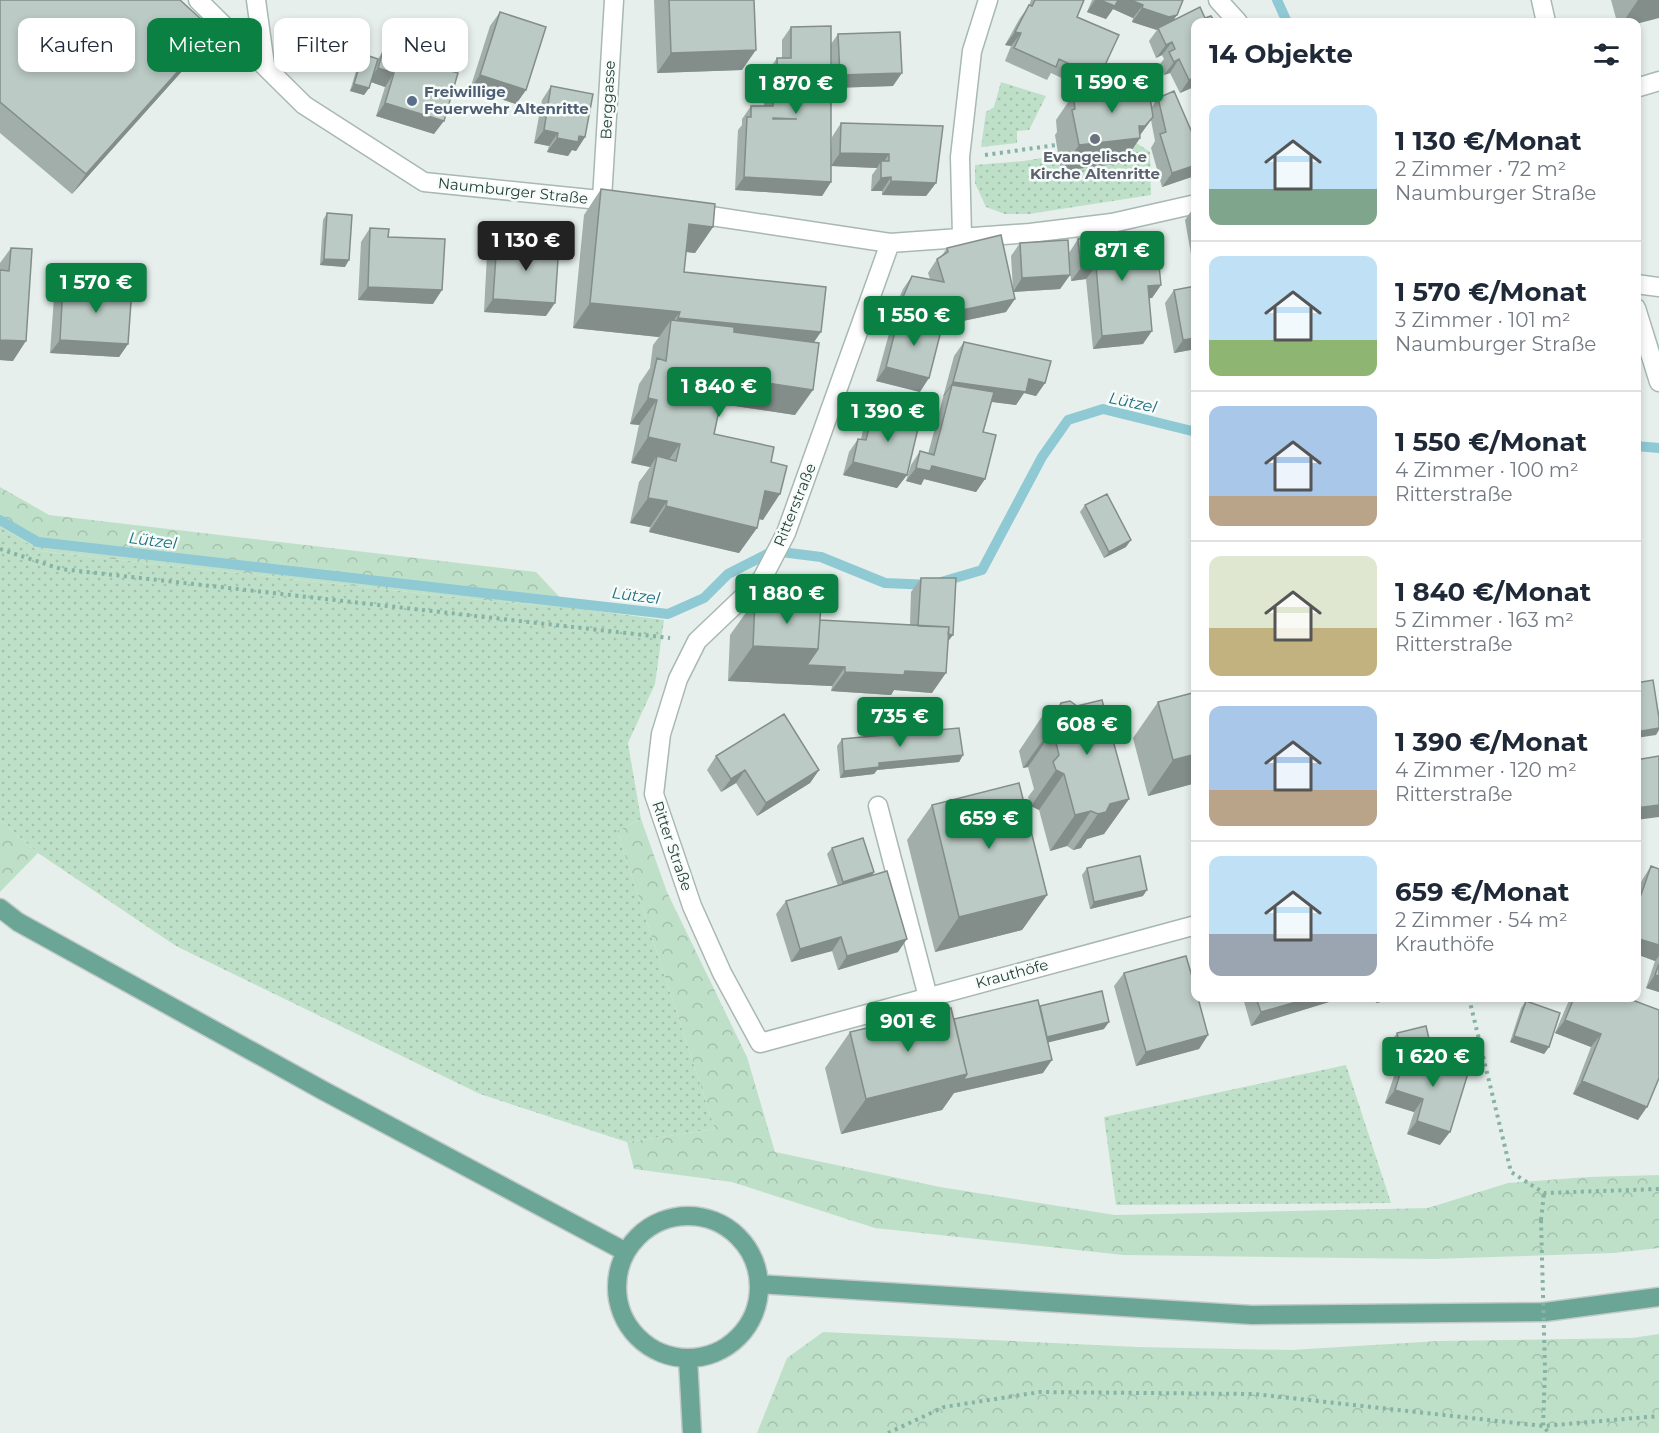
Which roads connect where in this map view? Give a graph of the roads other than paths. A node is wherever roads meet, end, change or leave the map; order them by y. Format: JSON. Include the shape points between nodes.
{"nodes":[{"id":1,"x":198,"y":0,"type":"edge"},
{"id":2,"x":256,"y":0,"type":"edge"},
{"id":3,"x":614,"y":0,"type":"edge"},
{"id":4,"x":988,"y":0,"type":"edge"},
{"id":5,"x":1218,"y":0,"type":"edge"},
{"id":6,"x":1541,"y":0,"type":"edge"},
{"id":7,"x":1234,"y":18,"type":"edge"},
{"id":8,"x":1545,"y":18,"type":"edge"},
{"id":9,"x":265,"y":65,"type":"junction"},
{"id":10,"x":1659,"y":81,"type":"edge"},
{"id":11,"x":1641,"y":86,"type":"edge"},
{"id":12,"x":602,"y":200,"type":"junction"},
{"id":13,"x":636,"y":205,"type":"edge"},
{"id":14,"x":1191,"y":205,"type":"edge"},
{"id":15,"x":671,"y":210,"type":"edge"},
{"id":16,"x":962,"y":236,"type":"junction"},
{"id":17,"x":890,"y":243,"type":"junction"},
{"id":18,"x":1641,"y":285,"type":"edge"},
{"id":19,"x":1659,"y":287,"type":"edge"},
{"id":20,"x":1641,"y":323,"type":"edge"},
{"id":21,"x":1657,"y":372,"type":"edge"},
{"id":22,"x":697,"y":641,"type":"joint"},
{"id":23,"x":878,"y":806,"type":"dead end"},
{"id":24,"x":0,"y":908,"type":"edge"},
{"id":25,"x":1191,"y":926,"type":"edge"},
{"id":26,"x":928,"y":997,"type":"junction"},
{"id":27,"x":760,"y":1043,"type":"joint"},
{"id":28,"x":626,"y":1252,"type":"junction"},
{"id":29,"x":759,"y":1284,"type":"junction"},
{"id":30,"x":1659,"y":1297,"type":"edge"},
{"id":31,"x":688,"y":1359,"type":"junction"},
{"id":32,"x":692,"y":1433,"type":"edge"}],
"edges":[{"from":1,"to":9,"type":"street","name":"Naumburger Straße"},
{"from":2,"to":9,"type":"street"},
{"from":3,"to":12,"type":"street","name":"Berggasse"},
{"from":4,"to":16,"type":"street","via":[[972,51],[960,157]]},
{"from":5,"to":7,"type":"street"},
{"from":6,"to":8,"type":"street"},
{"from":9,"to":12,"type":"street","name":"Naumburger Straße","via":[[304,105],[424,182]]},
{"from":10,"to":11,"type":"street"},
{"from":12,"to":13,"type":"street","name":"Naumburger Straße"},
{"from":14,"to":16,"type":"street","via":[[1112,224]]},
{"from":15,"to":17,"type":"street"},
{"from":16,"to":17,"type":"street"},
{"from":17,"to":22,"type":"street","name":"Ritterstraße","via":[[786,533],[762,579]]},
{"from":18,"to":19,"type":"street"},
{"from":20,"to":21,"type":"street"},
{"from":22,"to":27,"type":"street","name":"Ritter Straße","via":[[678,679],[661,735],[654,794],[692,906],[722,974]]},
{"from":23,"to":26,"type":"street"},
{"from":24,"to":28,"type":"main road","via":[[18,922],[324,1091]]},
{"from":25,"to":26,"type":"street","name":"Krauthöfe"},
{"from":26,"to":27,"type":"street","name":"Krauthöfe"},
{"from":28,"to":29,"type":"main road","via":[[640,1234],[660,1222],[682,1216],[705,1218],[726,1227],[743,1242],[755,1262]]},
{"from":28,"to":31,"type":"main road","via":[[618,1283],[618,1300],[626,1323],[642,1342],[663,1354]]},
{"from":29,"to":30,"type":"main road","via":[[1252,1315],[1545,1312]]},
{"from":29,"to":31,"type":"main road","via":[[757,1307],[747,1328],[731,1344],[710,1355]]},
{"from":31,"to":32,"type":"main road"}]}
